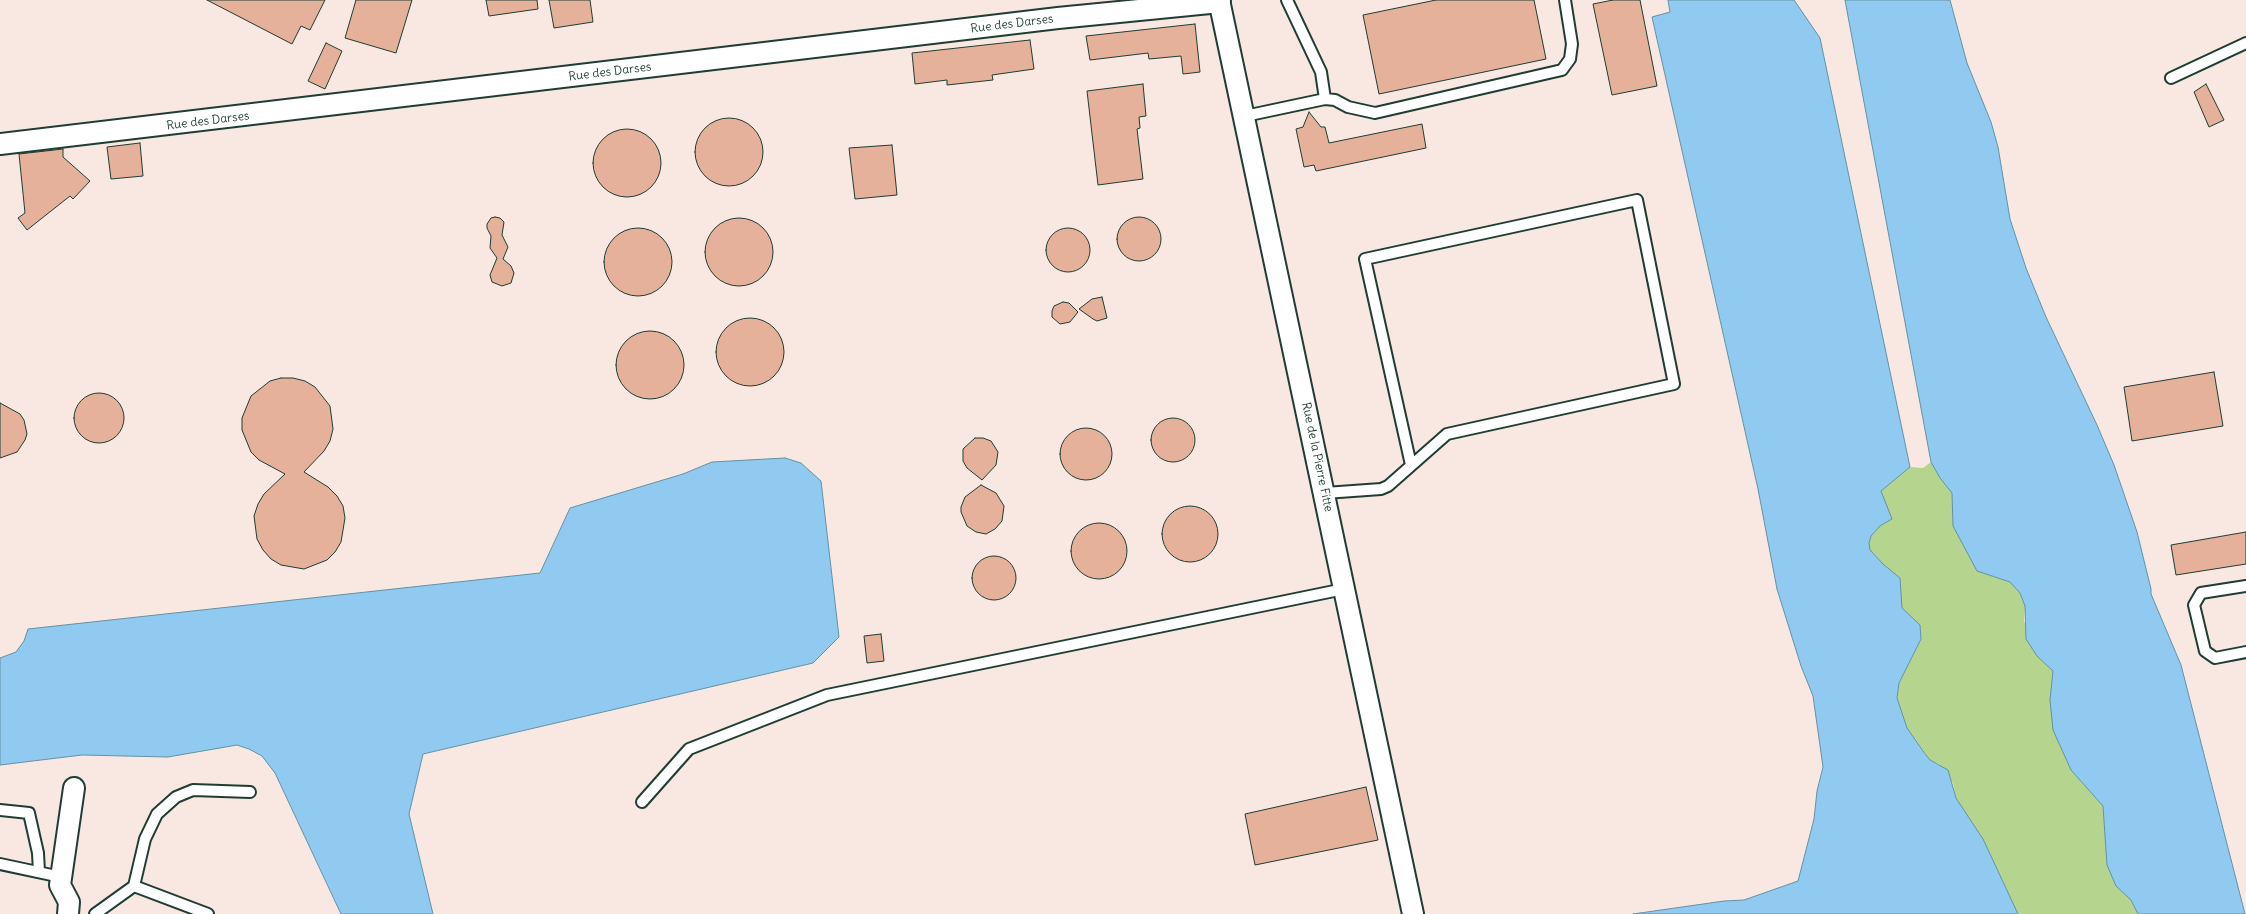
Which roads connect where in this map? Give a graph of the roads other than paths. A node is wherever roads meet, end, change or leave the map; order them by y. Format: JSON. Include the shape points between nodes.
{"nodes":[{"id":1,"x":1287,"y":0,"type":"edge"},
{"id":2,"x":1565,"y":0,"type":"edge"},
{"id":3,"x":1220,"y":1,"type":"edge"},
{"id":4,"x":2246,"y":43,"type":"edge"},
{"id":5,"x":2171,"y":78,"type":"dead end"},
{"id":6,"x":1324,"y":99,"type":"junction"},
{"id":7,"x":1245,"y":116,"type":"junction"},
{"id":8,"x":0,"y":144,"type":"edge"},
{"id":9,"x":1410,"y":465,"type":"junction"},
{"id":10,"x":1325,"y":493,"type":"junction"},
{"id":11,"x":2246,"y":586,"type":"edge"},
{"id":12,"x":1344,"y":589,"type":"junction"},
{"id":13,"x":2246,"y":652,"type":"edge"},
{"id":14,"x":74,"y":788,"type":"dead end"},
{"id":15,"x":250,"y":792,"type":"dead end"},
{"id":16,"x":642,"y":802,"type":"dead end"},
{"id":17,"x":0,"y":810,"type":"edge"},
{"id":18,"x":0,"y":864,"type":"edge"},
{"id":19,"x":39,"y":872,"type":"junction"},
{"id":20,"x":61,"y":877,"type":"junction"},
{"id":21,"x":134,"y":886,"type":"junction"},
{"id":22,"x":68,"y":914,"type":"edge"},
{"id":23,"x":95,"y":914,"type":"edge"},
{"id":24,"x":208,"y":914,"type":"edge"},
{"id":25,"x":1413,"y":914,"type":"edge"}],
"edges":[{"from":1,"to":6,"type":"lane","via":[[1321,72]]},
{"from":2,"to":6,"type":"lane","via":[[1572,44],[1570,59],[1562,70],[1374,114]]},
{"from":3,"to":7,"type":"street","name":"Rue de la Pierre Fitte"},
{"from":3,"to":8,"type":"street","name":"Rue des Darses"},
{"from":4,"to":5,"type":"lane"},
{"from":6,"to":7,"type":"lane"},
{"from":7,"to":10,"type":"street","name":"Rue de la Pierre Fitte"},
{"from":9,"to":9,"type":"lane","via":[[1447,434],[1674,384],[1637,200],[1365,259]]},
{"from":9,"to":10,"type":"lane","via":[[1396,481],[1381,489]]},
{"from":10,"to":12,"type":"street","name":"Rue de la Pierre Fitte"},
{"from":11,"to":13,"type":"lane","via":[[2201,594],[2194,605],[2205,651],[2215,658]]},
{"from":12,"to":16,"type":"lane","via":[[827,695],[689,749]]},
{"from":12,"to":25,"type":"street","name":"Rue de la Pierre Fitte"},
{"from":14,"to":20,"type":"street"},
{"from":15,"to":21,"type":"lane","via":[[193,790],[176,797],[157,814],[145,839]]},
{"from":17,"to":19,"type":"lane","via":[[29,813]]},
{"from":18,"to":19,"type":"lane"},
{"from":19,"to":20,"type":"lane"},
{"from":20,"to":22,"type":"street","via":[[60,885],[69,902]]},
{"from":21,"to":23,"type":"lane"},
{"from":21,"to":24,"type":"lane"}]}
